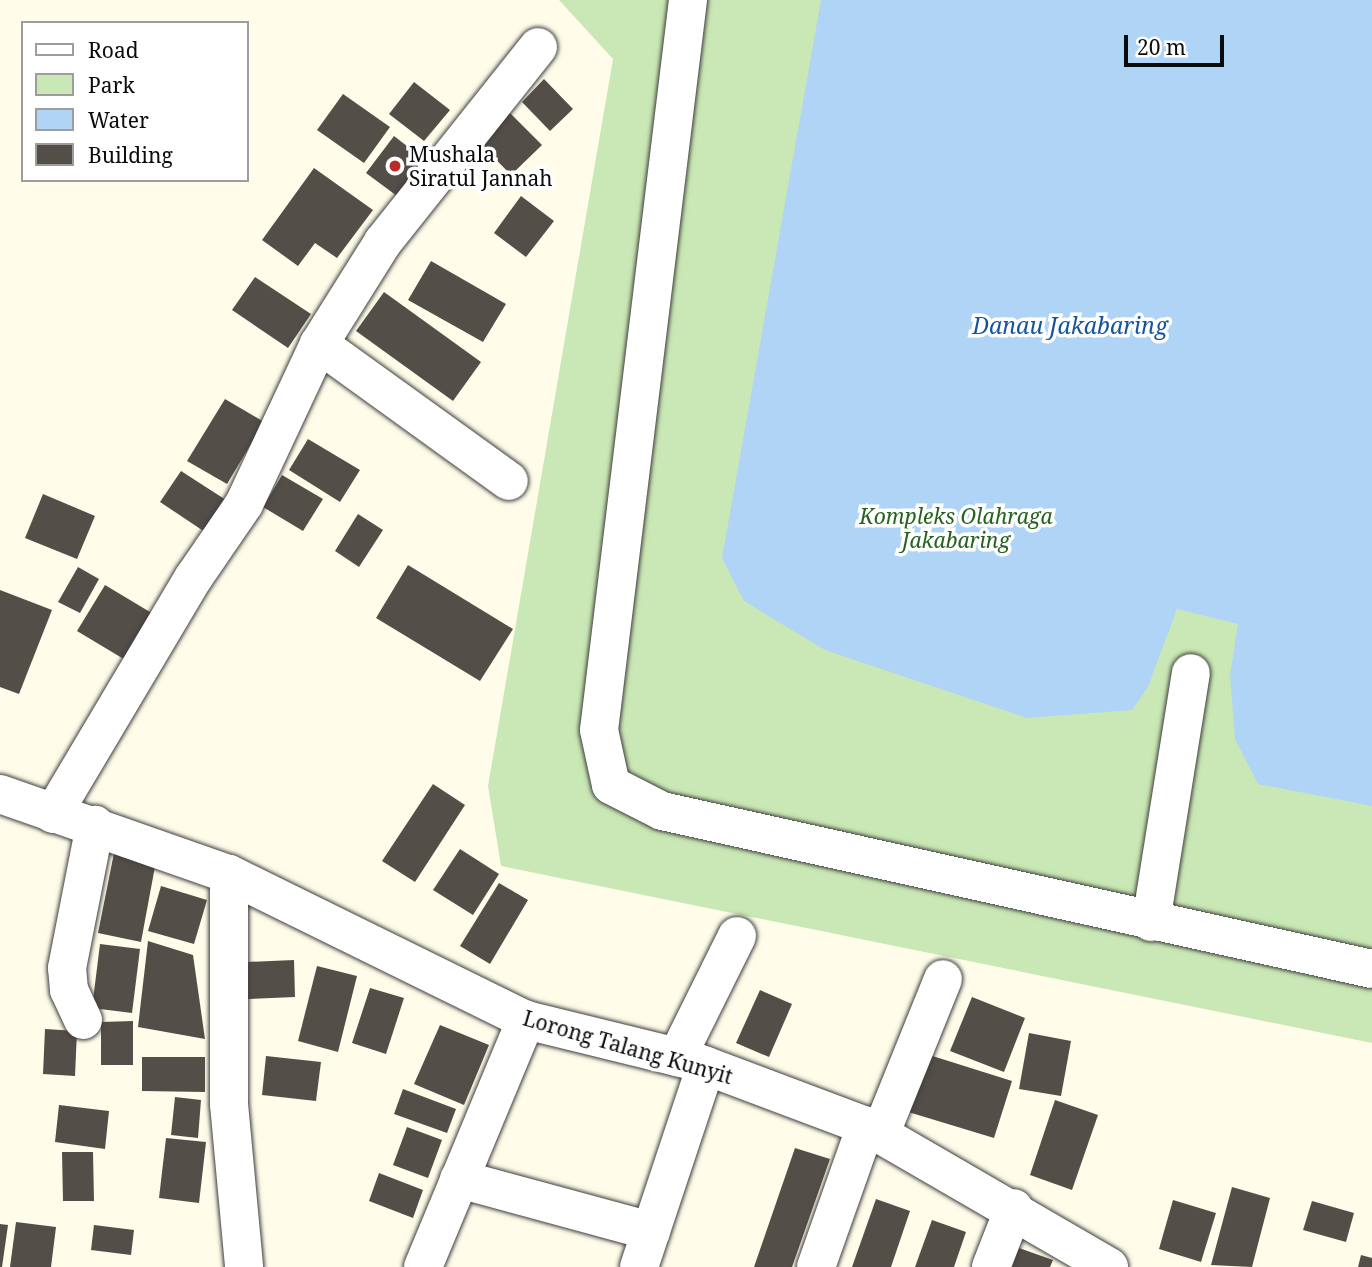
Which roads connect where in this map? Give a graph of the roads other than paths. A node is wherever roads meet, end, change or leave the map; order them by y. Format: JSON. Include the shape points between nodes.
{"nodes":[{"id":1,"x":688,"y":0,"type":"edge"},
{"id":2,"x":538,"y":47,"type":"dead end"},
{"id":3,"x":319,"y":344,"type":"junction"},
{"id":4,"x":509,"y":481,"type":"dead end"},
{"id":5,"x":1191,"y":673,"type":"dead end"},
{"id":6,"x":0,"y":794,"type":"edge"},
{"id":7,"x":53,"y":814,"type":"junction"},
{"id":8,"x":95,"y":825,"type":"junction"},
{"id":9,"x":229,"y":874,"type":"junction"},
{"id":10,"x":1151,"y":922,"type":"junction"},
{"id":11,"x":737,"y":936,"type":"dead end"},
{"id":12,"x":1372,"y":968,"type":"edge"},
{"id":13,"x":943,"y":979,"type":"dead end"},
{"id":14,"x":83,"y":1020,"type":"dead end"},
{"id":15,"x":526,"y":1020,"type":"junction"},
{"id":16,"x":692,"y":1061,"type":"junction"},
{"id":17,"x":873,"y":1130,"type":"junction"},
{"id":18,"x":460,"y":1179,"type":"junction"},
{"id":19,"x":1014,"y":1208,"type":"junction"},
{"id":20,"x":652,"y":1231,"type":"junction"},
{"id":21,"x":1100,"y":1262,"type":"edge"},
{"id":22,"x":244,"y":1267,"type":"edge"},
{"id":23,"x":423,"y":1267,"type":"edge"},
{"id":24,"x":639,"y":1267,"type":"edge"},
{"id":25,"x":816,"y":1267,"type":"edge"},
{"id":26,"x":991,"y":1267,"type":"edge"}],
"edges":[{"from":1,"to":10,"type":"street","via":[[599,730],[611,785],[662,811]]},
{"from":2,"to":3,"type":"street","via":[[383,242]]},
{"from":3,"to":4,"type":"street"},
{"from":3,"to":7,"type":"street","via":[[244,504],[194,577]]},
{"from":5,"to":10,"type":"street"},
{"from":6,"to":7,"type":"street","name":"Lorong Talang Kunyit"},
{"from":7,"to":8,"type":"street","name":"Lorong Talang Kunyit"},
{"from":8,"to":9,"type":"street","name":"Lorong Talang Kunyit"},
{"from":8,"to":14,"type":"street","via":[[67,968],[69,990]]},
{"from":9,"to":15,"type":"street","name":"Lorong Talang Kunyit"},
{"from":9,"to":22,"type":"street","via":[[229,1104]]},
{"from":10,"to":12,"type":"street"},
{"from":11,"to":16,"type":"street"},
{"from":13,"to":17,"type":"street"},
{"from":15,"to":16,"type":"street","name":"Lorong Talang Kunyit"},
{"from":15,"to":18,"type":"street"},
{"from":16,"to":17,"type":"street","name":"Lorong Talang Kunyit"},
{"from":16,"to":20,"type":"street"},
{"from":17,"to":19,"type":"street","name":"Lorong Talang Kunyit"},
{"from":17,"to":25,"type":"street"},
{"from":18,"to":20,"type":"street"},
{"from":18,"to":23,"type":"street"},
{"from":19,"to":21,"type":"street","name":"Lorong Talang Kunyit"},
{"from":19,"to":26,"type":"street"},
{"from":20,"to":24,"type":"street"}]}
